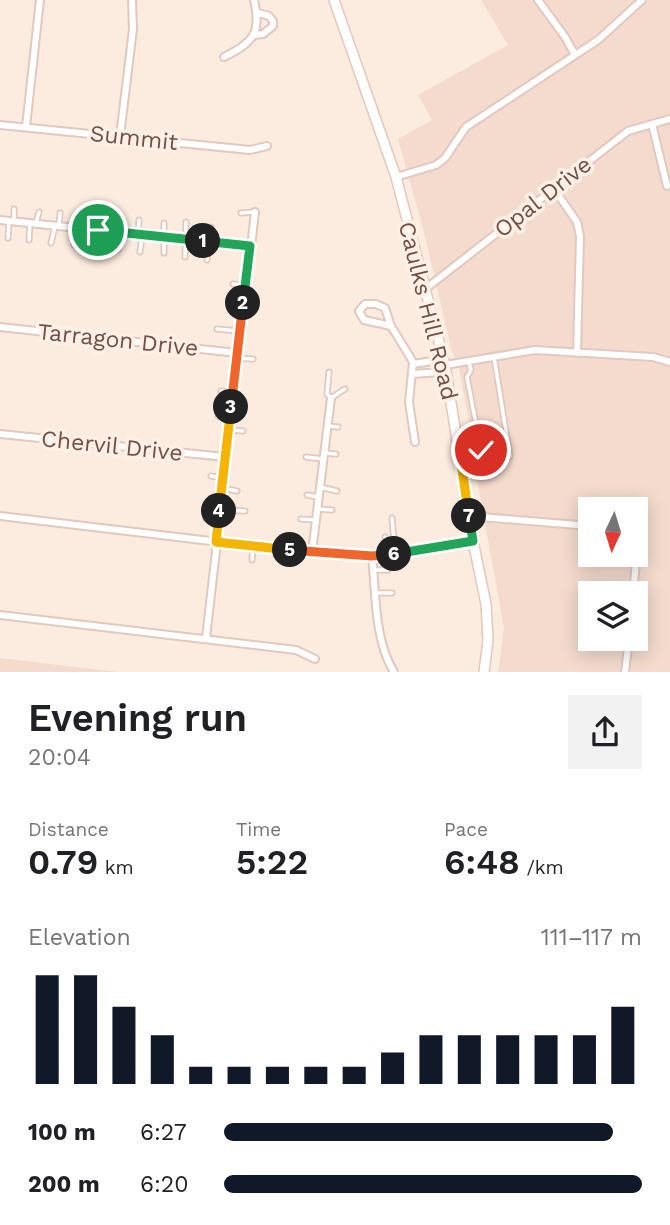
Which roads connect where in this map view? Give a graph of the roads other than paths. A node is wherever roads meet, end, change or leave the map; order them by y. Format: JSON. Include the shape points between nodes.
{"nodes":[{"id":1,"x":40,"y":0,"type":"edge"},
{"id":2,"x":132,"y":0,"type":"edge"},
{"id":3,"x":254,"y":0,"type":"edge"},
{"id":4,"x":334,"y":0,"type":"edge"},
{"id":5,"x":538,"y":0,"type":"edge"},
{"id":6,"x":642,"y":0,"type":"edge"},
{"id":7,"x":634,"y":4,"type":"edge"},
{"id":8,"x":258,"y":13,"type":"junction"},
{"id":9,"x":254,"y":35,"type":"junction"},
{"id":10,"x":575,"y":55,"type":"junction"},
{"id":11,"x":224,"y":57,"type":"dead end"},
{"id":12,"x":670,"y":119,"type":"edge"},
{"id":13,"x":652,"y":124,"type":"junction"},
{"id":14,"x":0,"y":125,"type":"edge"},
{"id":15,"x":26,"y":127,"type":"junction"},
{"id":16,"x":120,"y":136,"type":"junction"},
{"id":17,"x":267,"y":146,"type":"dead end"},
{"id":18,"x":396,"y":177,"type":"junction"},
{"id":19,"x":667,"y":186,"type":"dead end"},
{"id":20,"x":554,"y":189,"type":"junction"},
{"id":21,"x":14,"y":209,"type":"dead end"},
{"id":22,"x":39,"y":212,"type":"dead end"},
{"id":23,"x":241,"y":212,"type":"dead end"},
{"id":24,"x":255,"y":212,"type":"joint"},
{"id":25,"x":60,"y":213,"type":"dead end"},
{"id":26,"x":83,"y":215,"type":"dead end"},
{"id":27,"x":0,"y":220,"type":"edge"},
{"id":28,"x":139,"y":220,"type":"dead end"},
{"id":29,"x":12,"y":221,"type":"junction"},
{"id":30,"x":186,"y":222,"type":"dead end"},
{"id":31,"x":33,"y":223,"type":"junction"},
{"id":32,"x":164,"y":223,"type":"dead end"},
{"id":33,"x":57,"y":226,"type":"junction"},
{"id":34,"x":211,"y":227,"type":"dead end"},
{"id":35,"x":79,"y":228,"type":"junction"},
{"id":36,"x":98,"y":230,"type":"junction"},
{"id":37,"x":120,"y":232,"type":"junction"},
{"id":38,"x":140,"y":235,"type":"junction"},
{"id":39,"x":8,"y":237,"type":"dead end"},
{"id":40,"x":163,"y":237,"type":"junction"},
{"id":41,"x":185,"y":239,"type":"junction"},
{"id":42,"x":29,"y":240,"type":"dead end"},
{"id":43,"x":208,"y":242,"type":"junction"},
{"id":44,"x":51,"y":243,"type":"dead end"},
{"id":45,"x":74,"y":246,"type":"dead end"},
{"id":46,"x":250,"y":246,"type":"junction"},
{"id":47,"x":95,"y":248,"type":"dead end"},
{"id":48,"x":118,"y":250,"type":"dead end"},
{"id":49,"x":140,"y":252,"type":"dead end"},
{"id":50,"x":164,"y":253,"type":"dead end"},
{"id":51,"x":185,"y":257,"type":"dead end"},
{"id":52,"x":207,"y":260,"type":"dead end"},
{"id":53,"x":233,"y":284,"type":"dead end"},
{"id":54,"x":245,"y":285,"type":"junction"},
{"id":55,"x":424,"y":290,"type":"junction"},
{"id":56,"x":391,"y":326,"type":"junction"},
{"id":57,"x":0,"y":327,"type":"edge"},
{"id":58,"x":217,"y":329,"type":"dead end"},
{"id":59,"x":239,"y":331,"type":"junction"},
{"id":60,"x":577,"y":353,"type":"junction"},
{"id":61,"x":237,"y":355,"type":"junction"},
{"id":62,"x":494,"y":356,"type":"junction"},
{"id":63,"x":253,"y":359,"type":"dead end"},
{"id":64,"x":468,"y":360,"type":"junction"},
{"id":65,"x":670,"y":362,"type":"edge"},
{"id":66,"x":413,"y":364,"type":"junction"},
{"id":67,"x":445,"y":365,"type":"junction"},
{"id":68,"x":329,"y":372,"type":"dead end"},
{"id":69,"x":412,"y":374,"type":"junction"},
{"id":70,"x":345,"y":389,"type":"dead end"},
{"id":71,"x":221,"y":391,"type":"dead end"},
{"id":72,"x":232,"y":393,"type":"junction"},
{"id":73,"x":331,"y":398,"type":"junction"},
{"id":74,"x":218,"y":416,"type":"dead end"},
{"id":75,"x":229,"y":418,"type":"junction"},
{"id":76,"x":327,"y":426,"type":"junction"},
{"id":77,"x":338,"y":427,"type":"dead end"},
{"id":78,"x":228,"y":429,"type":"junction"},
{"id":79,"x":243,"y":431,"type":"dead end"},
{"id":80,"x":0,"y":433,"type":"edge"},
{"id":81,"x":415,"y":442,"type":"dead end"},
{"id":82,"x":480,"y":447,"type":"junction"},
{"id":83,"x":459,"y":450,"type":"junction"},
{"id":84,"x":336,"y":454,"type":"dead end"},
{"id":85,"x":324,"y":456,"type":"junction"},
{"id":86,"x":225,"y":457,"type":"junction"},
{"id":87,"x":306,"y":457,"type":"dead end"},
{"id":88,"x":211,"y":477,"type":"dead end"},
{"id":89,"x":222,"y":478,"type":"junction"},
{"id":90,"x":320,"y":486,"type":"junction"},
{"id":91,"x":221,"y":488,"type":"junction"},
{"id":92,"x":237,"y":491,"type":"dead end"},
{"id":93,"x":337,"y":491,"type":"dead end"},
{"id":94,"x":307,"y":495,"type":"dead end"},
{"id":95,"x":318,"y":497,"type":"junction"},
{"id":96,"x":317,"y":509,"type":"junction"},
{"id":97,"x":219,"y":510,"type":"junction"},
{"id":98,"x":332,"y":510,"type":"dead end"},
{"id":99,"x":245,"y":511,"type":"dead end"},
{"id":100,"x":0,"y":516,"type":"edge"},
{"id":101,"x":469,"y":516,"type":"junction"},
{"id":102,"x":392,"y":518,"type":"dead end"},
{"id":103,"x":206,"y":519,"type":"dead end"},
{"id":104,"x":301,"y":519,"type":"dead end"},
{"id":105,"x":316,"y":520,"type":"junction"},
{"id":106,"x":218,"y":521,"type":"junction"},
{"id":107,"x":578,"y":525,"type":"edge"},
{"id":108,"x":385,"y":537,"type":"dead end"},
{"id":109,"x":473,"y":541,"type":"junction"},
{"id":110,"x":216,"y":542,"type":"junction"},
{"id":111,"x":253,"y":546,"type":"junction"},
{"id":112,"x":283,"y":549,"type":"junction"},
{"id":113,"x":312,"y":552,"type":"junction"},
{"id":114,"x":395,"y":554,"type":"junction"},
{"id":115,"x":385,"y":555,"type":"junction"},
{"id":116,"x":372,"y":556,"type":"junction"},
{"id":117,"x":252,"y":560,"type":"dead end"},
{"id":118,"x":282,"y":562,"type":"dead end"},
{"id":119,"x":374,"y":570,"type":"junction"},
{"id":120,"x":388,"y":570,"type":"dead end"},
{"id":121,"x":376,"y":593,"type":"junction"},
{"id":122,"x":392,"y":593,"type":"dead end"},
{"id":123,"x":0,"y":615,"type":"edge"},
{"id":124,"x":206,"y":638,"type":"junction"},
{"id":125,"x":628,"y":651,"type":"edge"},
{"id":126,"x":315,"y":659,"type":"dead end"},
{"id":127,"x":394,"y":672,"type":"edge"},
{"id":128,"x":484,"y":672,"type":"edge"},
{"id":129,"x":625,"y":672,"type":"edge"}],
"edges":[{"from":1,"to":15,"type":"street"},
{"from":2,"to":16,"type":"street","via":[[133,29]]},
{"from":3,"to":8,"type":"street"},
{"from":4,"to":18,"type":"main road","name":"Caulks Hill Road"},
{"from":5,"to":10,"type":"street"},
{"from":6,"to":7,"type":"street"},
{"from":7,"to":10,"type":"street","via":[[598,40]]},
{"from":8,"to":9,"type":"street"},
{"from":8,"to":9,"type":"street","via":[[269,16],[273,26]]},
{"from":9,"to":11,"type":"street","via":[[246,47]]},
{"from":10,"to":18,"type":"street","via":[[466,127],[436,165]]},
{"from":12,"to":13,"type":"street","name":"Opal Drive"},
{"from":13,"to":19,"type":"street"},
{"from":13,"to":20,"type":"street","name":"Opal Drive","via":[[628,131]]},
{"from":14,"to":15,"type":"street","name":"Summit"},
{"from":15,"to":16,"type":"street","name":"Summit"},
{"from":16,"to":17,"type":"street","name":"Summit","via":[[250,150]]},
{"from":18,"to":55,"type":"main road","name":"Caulks Hill Road"},
{"from":20,"to":55,"type":"street","name":"Opal Drive"},
{"from":20,"to":60,"type":"street","via":[[577,222],[580,236]]},
{"from":21,"to":29,"type":"lane"},
{"from":22,"to":31,"type":"lane"},
{"from":23,"to":24,"type":"lane"},
{"from":24,"to":46,"type":"street"},
{"from":25,"to":33,"type":"lane"},
{"from":26,"to":35,"type":"lane"},
{"from":27,"to":29,"type":"street"},
{"from":28,"to":38,"type":"lane"},
{"from":29,"to":31,"type":"street"},
{"from":29,"to":39,"type":"lane"},
{"from":30,"to":41,"type":"lane"},
{"from":31,"to":33,"type":"street"},
{"from":31,"to":42,"type":"lane"},
{"from":32,"to":40,"type":"lane"},
{"from":33,"to":35,"type":"street"},
{"from":33,"to":44,"type":"lane"},
{"from":34,"to":43,"type":"lane"},
{"from":35,"to":36,"type":"street"},
{"from":35,"to":45,"type":"lane"},
{"from":36,"to":37,"type":"street"},
{"from":36,"to":47,"type":"lane"},
{"from":37,"to":38,"type":"street"},
{"from":37,"to":48,"type":"lane"},
{"from":38,"to":40,"type":"street"},
{"from":38,"to":49,"type":"lane"},
{"from":40,"to":41,"type":"street"},
{"from":40,"to":50,"type":"lane"},
{"from":41,"to":43,"type":"street"},
{"from":41,"to":51,"type":"lane"},
{"from":43,"to":46,"type":"street"},
{"from":43,"to":52,"type":"lane"},
{"from":46,"to":54,"type":"street"},
{"from":53,"to":54,"type":"lane"},
{"from":54,"to":59,"type":"street"},
{"from":55,"to":67,"type":"main road","name":"Caulks Hill Road"},
{"from":56,"to":56,"type":"street","via":[[364,320],[359,311],[365,304],[385,308]]},
{"from":56,"to":66,"type":"street"},
{"from":57,"to":61,"type":"street","name":"Tarragon Drive"},
{"from":58,"to":59,"type":"lane"},
{"from":59,"to":61,"type":"street"},
{"from":60,"to":62,"type":"street","via":[[535,351]]},
{"from":60,"to":65,"type":"street"},
{"from":61,"to":63,"type":"lane"},
{"from":61,"to":72,"type":"street"},
{"from":62,"to":64,"type":"street"},
{"from":62,"to":82,"type":"lane","via":[[510,456],[488,458]]},
{"from":64,"to":67,"type":"street"},
{"from":64,"to":82,"type":"lane"},
{"from":66,"to":67,"type":"street","via":[[439,360]]},
{"from":66,"to":69,"type":"street"},
{"from":67,"to":69,"type":"street","via":[[440,372]]},
{"from":67,"to":83,"type":"main road","name":"Caulks Hill Road"},
{"from":68,"to":73,"type":"lane","via":[[327,394]]},
{"from":69,"to":81,"type":"street","via":[[409,402]]},
{"from":70,"to":73,"type":"lane"},
{"from":71,"to":72,"type":"lane"},
{"from":72,"to":75,"type":"street"},
{"from":73,"to":76,"type":"street"},
{"from":74,"to":75,"type":"lane"},
{"from":75,"to":78,"type":"street"},
{"from":76,"to":77,"type":"lane"},
{"from":76,"to":85,"type":"street"},
{"from":78,"to":79,"type":"lane"},
{"from":78,"to":86,"type":"street"},
{"from":80,"to":86,"type":"street","name":"Chervil Drive"},
{"from":82,"to":83,"type":"lane"},
{"from":83,"to":101,"type":"main road","name":"Caulks Hill Road"},
{"from":84,"to":85,"type":"lane"},
{"from":85,"to":87,"type":"lane"},
{"from":85,"to":90,"type":"street"},
{"from":86,"to":89,"type":"street"},
{"from":88,"to":89,"type":"lane"},
{"from":89,"to":91,"type":"street"},
{"from":90,"to":93,"type":"lane"},
{"from":90,"to":95,"type":"street"},
{"from":91,"to":92,"type":"lane"},
{"from":91,"to":97,"type":"street"},
{"from":94,"to":95,"type":"lane"},
{"from":95,"to":96,"type":"street"},
{"from":96,"to":98,"type":"lane"},
{"from":96,"to":105,"type":"street"},
{"from":97,"to":99,"type":"lane"},
{"from":97,"to":106,"type":"street"},
{"from":100,"to":110,"type":"street"},
{"from":101,"to":107,"type":"street"},
{"from":101,"to":109,"type":"main road","name":"Caulks Hill Road"},
{"from":102,"to":114,"type":"lane"},
{"from":103,"to":106,"type":"lane"},
{"from":104,"to":105,"type":"lane"},
{"from":105,"to":113,"type":"street"},
{"from":106,"to":110,"type":"street"},
{"from":108,"to":115,"type":"lane"},
{"from":109,"to":114,"type":"street"},
{"from":109,"to":128,"type":"main road","name":"Caulks Hill Road","via":[[486,604]]},
{"from":110,"to":111,"type":"street"},
{"from":110,"to":124,"type":"street"},
{"from":111,"to":112,"type":"street"},
{"from":111,"to":117,"type":"lane"},
{"from":112,"to":113,"type":"street"},
{"from":112,"to":118,"type":"lane"},
{"from":113,"to":116,"type":"street"},
{"from":114,"to":115,"type":"street"},
{"from":115,"to":116,"type":"street"},
{"from":116,"to":119,"type":"street"},
{"from":119,"to":120,"type":"lane"},
{"from":119,"to":121,"type":"street"},
{"from":121,"to":122,"type":"lane"},
{"from":121,"to":127,"type":"street","via":[[387,662]]},
{"from":123,"to":124,"type":"street"},
{"from":124,"to":126,"type":"street","via":[[296,650]]},
{"from":125,"to":129,"type":"street"}]}
